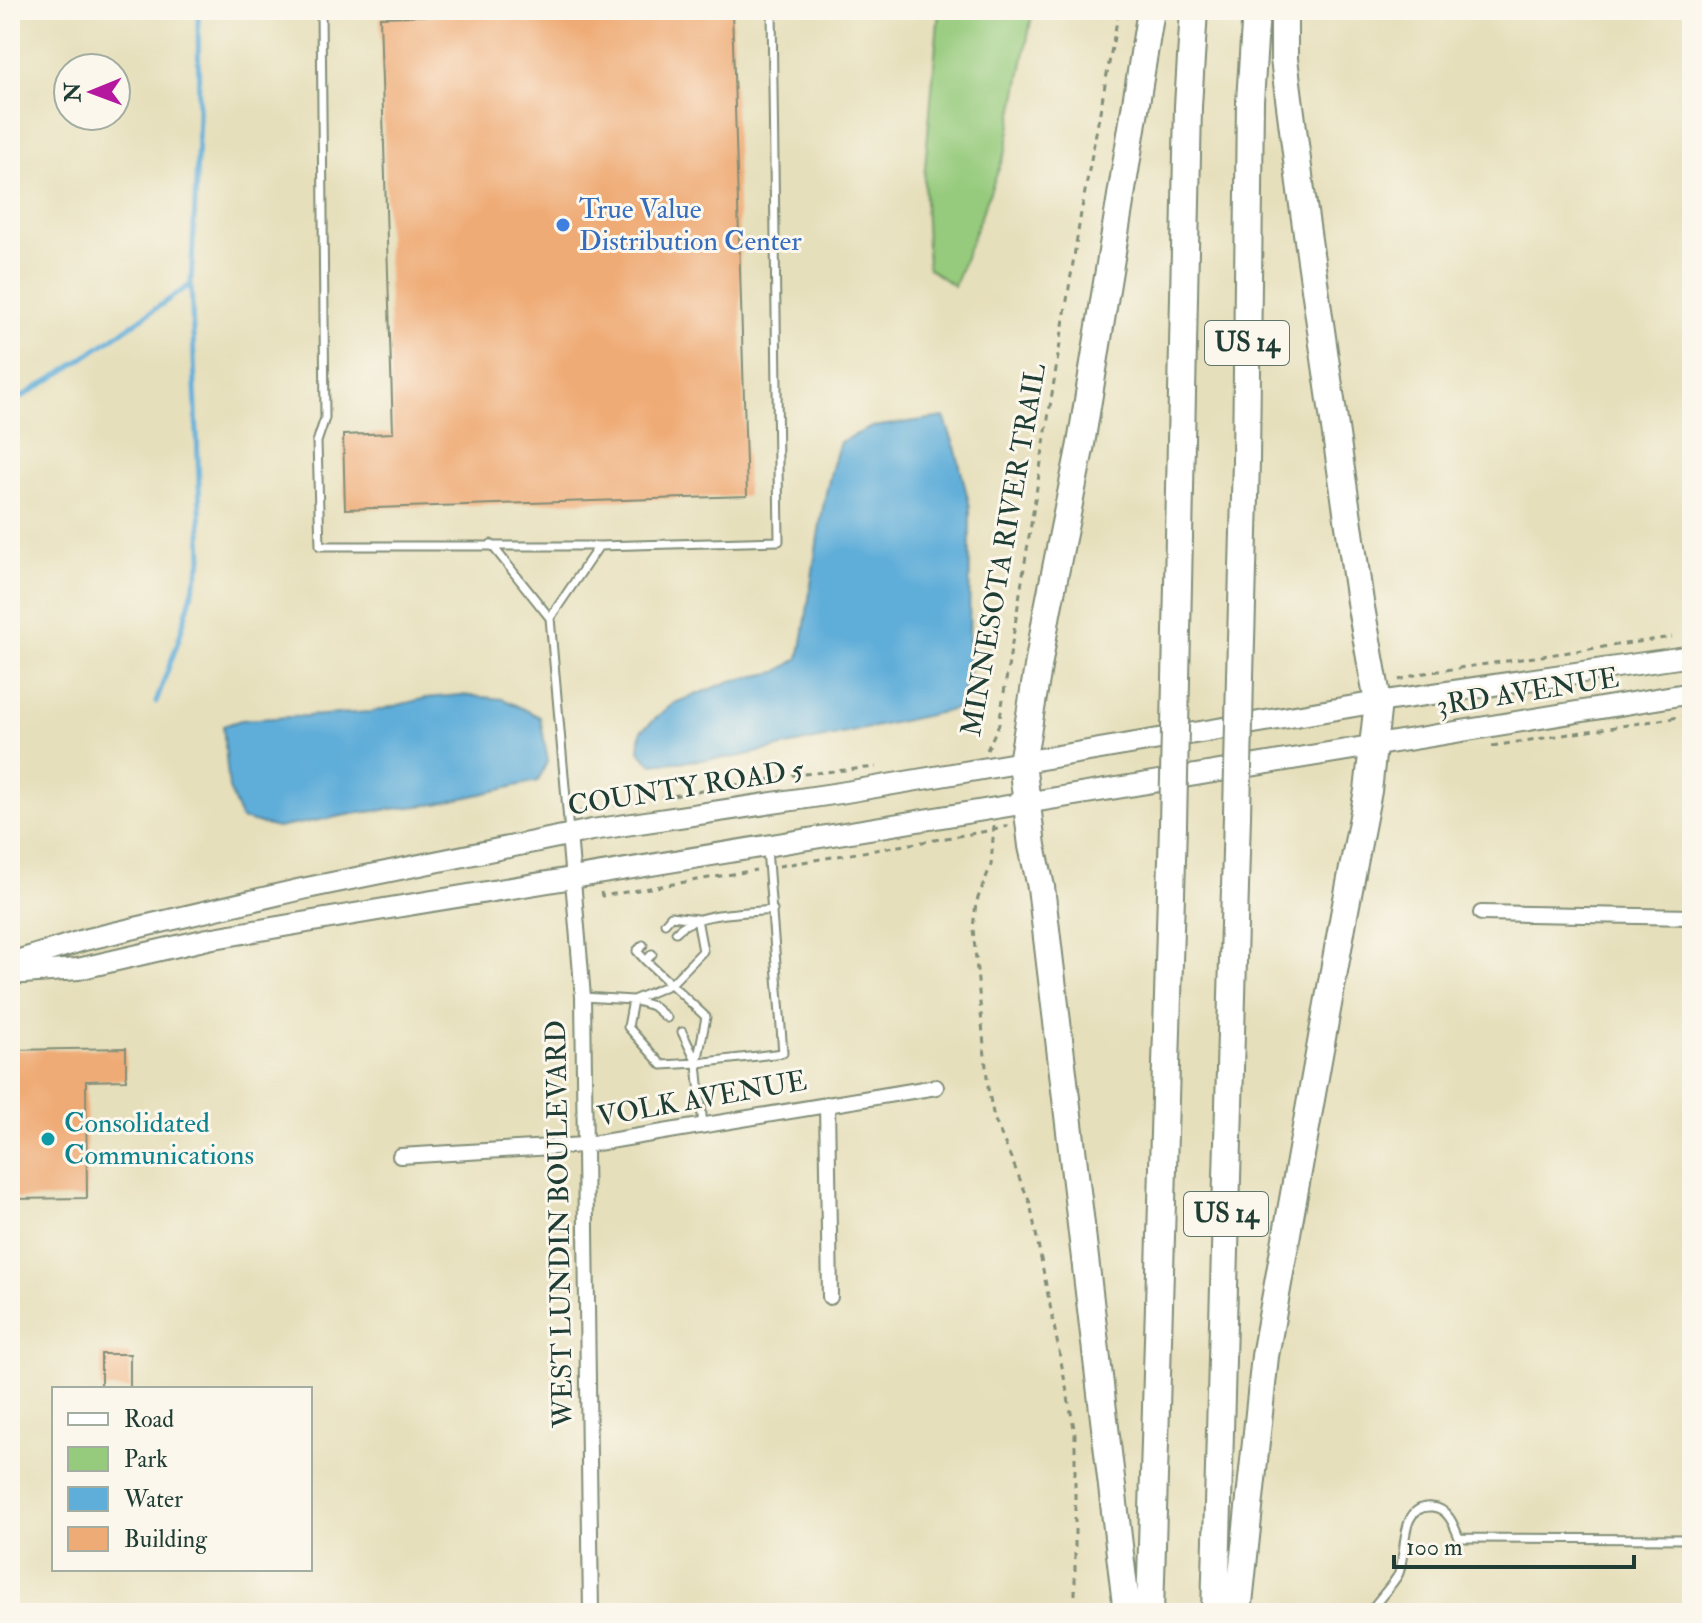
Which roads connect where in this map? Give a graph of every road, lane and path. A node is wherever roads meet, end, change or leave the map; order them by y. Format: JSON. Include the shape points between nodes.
{"nodes":[{"id":1,"x":321,"y":10,"type":"edge"},
{"id":2,"x":772,"y":10,"type":"edge"},
{"id":3,"x":1119,"y":10,"type":"edge"},
{"id":4,"x":1151,"y":10,"type":"edge"},
{"id":5,"x":1194,"y":10,"type":"edge"},
{"id":6,"x":1256,"y":10,"type":"edge"},
{"id":7,"x":1284,"y":10,"type":"edge"},
{"id":8,"x":491,"y":544,"type":"junction"},
{"id":9,"x":599,"y":546,"type":"junction"},
{"id":10,"x":550,"y":618,"type":"junction"},
{"id":11,"x":1692,"y":656,"type":"edge"},
{"id":12,"x":1692,"y":693,"type":"edge"},
{"id":13,"x":1378,"y":702,"type":"junction"},
{"id":14,"x":1373,"y":746,"type":"junction"},
{"id":15,"x":1022,"y":763,"type":"junction"},
{"id":16,"x":990,"y":768,"type":"junction"},
{"id":17,"x":1027,"y":803,"type":"junction"},
{"id":18,"x":995,"y":809,"type":"junction"},
{"id":19,"x":569,"y":834,"type":"junction"},
{"id":20,"x":767,"y":847,"type":"junction"},
{"id":21,"x":575,"y":878,"type":"junction"},
{"id":22,"x":773,"y":910,"type":"junction"},
{"id":23,"x":1481,"y":913,"type":"dead end"},
{"id":24,"x":1692,"y":917,"type":"edge"},
{"id":25,"x":697,"y":919,"type":"junction"},
{"id":26,"x":665,"y":923,"type":"dead end"},
{"id":27,"x":676,"y":932,"type":"dead end"},
{"id":28,"x":643,"y":945,"type":"dead end"},
{"id":29,"x":652,"y":954,"type":"dead end"},
{"id":30,"x":646,"y":961,"type":"junction"},
{"id":31,"x":10,"y":963,"type":"edge"},
{"id":32,"x":10,"y":974,"type":"edge"},
{"id":33,"x":671,"y":984,"type":"junction"},
{"id":34,"x":583,"y":997,"type":"junction"},
{"id":35,"x":633,"y":1000,"type":"junction"},
{"id":36,"x":667,"y":1018,"type":"dead end"},
{"id":37,"x":682,"y":1032,"type":"dead end"},
{"id":38,"x":697,"y":1063,"type":"junction"},
{"id":39,"x":936,"y":1087,"type":"dead end"},
{"id":40,"x":827,"y":1104,"type":"junction"},
{"id":41,"x":703,"y":1126,"type":"junction"},
{"id":42,"x":585,"y":1145,"type":"junction"},
{"id":43,"x":400,"y":1156,"type":"dead end"},
{"id":44,"x":830,"y":1297,"type":"dead end"},
{"id":45,"x":1692,"y":1539,"type":"edge"},
{"id":46,"x":591,"y":1613,"type":"edge"},
{"id":47,"x":1075,"y":1613,"type":"edge"},
{"id":48,"x":1127,"y":1613,"type":"edge"},
{"id":49,"x":1150,"y":1613,"type":"edge"},
{"id":50,"x":1215,"y":1613,"type":"edge"},
{"id":51,"x":1238,"y":1613,"type":"edge"},
{"id":52,"x":1369,"y":1613,"type":"edge"}],
"edges":[{"from":1,"to":8,"type":"lane","via":[[325,418],[317,442],[320,546]]},
{"from":2,"to":9,"type":"lane","via":[[779,541]]},
{"from":3,"to":16,"type":"path","name":"MINNESOTA RIVER TRAIL","via":[[999,724],[987,751]]},
{"from":4,"to":15,"type":"highway","via":[[1081,444]]},
{"from":5,"to":49,"type":"highway","number":"US 14","bridge":true},
{"from":6,"to":50,"type":"highway","number":"US 14","bridge":true},
{"from":7,"to":13,"type":"highway","via":[[1284,59],[1301,191]]},
{"from":8,"to":9,"type":"lane"},
{"from":8,"to":10,"type":"lane"},
{"from":9,"to":10,"type":"lane"},
{"from":10,"to":19,"type":"lane"},
{"from":11,"to":13,"type":"street","name":"3RD AVENUE"},
{"from":12,"to":14,"type":"street","name":"3RD AVENUE"},
{"from":13,"to":14,"type":"highway"},
{"from":13,"to":15,"type":"street","name":"COUNTY ROAD 5"},
{"from":14,"to":17,"type":"street"},
{"from":14,"to":51,"type":"highway","via":[[1358,855],[1265,1356]]},
{"from":15,"to":16,"type":"street","name":"COUNTY ROAD 5"},
{"from":15,"to":17,"type":"highway"},
{"from":16,"to":19,"type":"street","name":"COUNTY ROAD 5"},
{"from":17,"to":18,"type":"street"},
{"from":17,"to":48,"type":"highway"},
{"from":18,"to":20,"type":"street"},
{"from":18,"to":47,"type":"path","via":[[991,865],[973,928],[988,1088],[1001,1140],[1030,1203],[1071,1408],[1076,1447]]},
{"from":19,"to":21,"type":"street","name":"WEST LUNDIN BOULEVARD"},
{"from":19,"to":31,"type":"street","name":"COUNTY ROAD 5","via":[[302,889],[84,940]]},
{"from":20,"to":21,"type":"street"},
{"from":20,"to":22,"type":"lane"},
{"from":21,"to":32,"type":"street","via":[[208,939],[78,969]]},
{"from":21,"to":34,"type":"street","name":"WEST LUNDIN BOULEVARD"},
{"from":22,"to":25,"type":"lane"},
{"from":22,"to":38,"type":"lane","via":[[783,1053]]},
{"from":23,"to":24,"type":"street"},
{"from":25,"to":26,"type":"lane","via":[[671,916]]},
{"from":25,"to":27,"type":"lane"},
{"from":25,"to":33,"type":"lane","via":[[703,951]]},
{"from":28,"to":30,"type":"lane","via":[[637,951]]},
{"from":29,"to":30,"type":"lane"},
{"from":30,"to":33,"type":"lane"},
{"from":33,"to":35,"type":"lane"},
{"from":33,"to":38,"type":"lane","via":[[706,1017]]},
{"from":34,"to":35,"type":"lane"},
{"from":34,"to":42,"type":"street","name":"WEST LUNDIN BOULEVARD"},
{"from":35,"to":36,"type":"lane","via":[[653,1006]]},
{"from":35,"to":38,"type":"lane","via":[[628,1027],[662,1065]]},
{"from":37,"to":38,"type":"lane"},
{"from":38,"to":41,"type":"lane"},
{"from":39,"to":40,"type":"street","name":"VOLK AVENUE"},
{"from":40,"to":41,"type":"street","name":"VOLK AVENUE"},
{"from":40,"to":44,"type":"street","name":"VOLK AVENUE"},
{"from":41,"to":42,"type":"street","name":"VOLK AVENUE"},
{"from":42,"to":43,"type":"street","name":"VOLK AVENUE"},
{"from":42,"to":46,"type":"street","name":"WEST LUNDIN BOULEVARD"},
{"from":45,"to":52,"type":"lane","via":[[1459,1538],[1451,1519],[1437,1507],[1423,1506],[1411,1515],[1398,1577]]}]}
